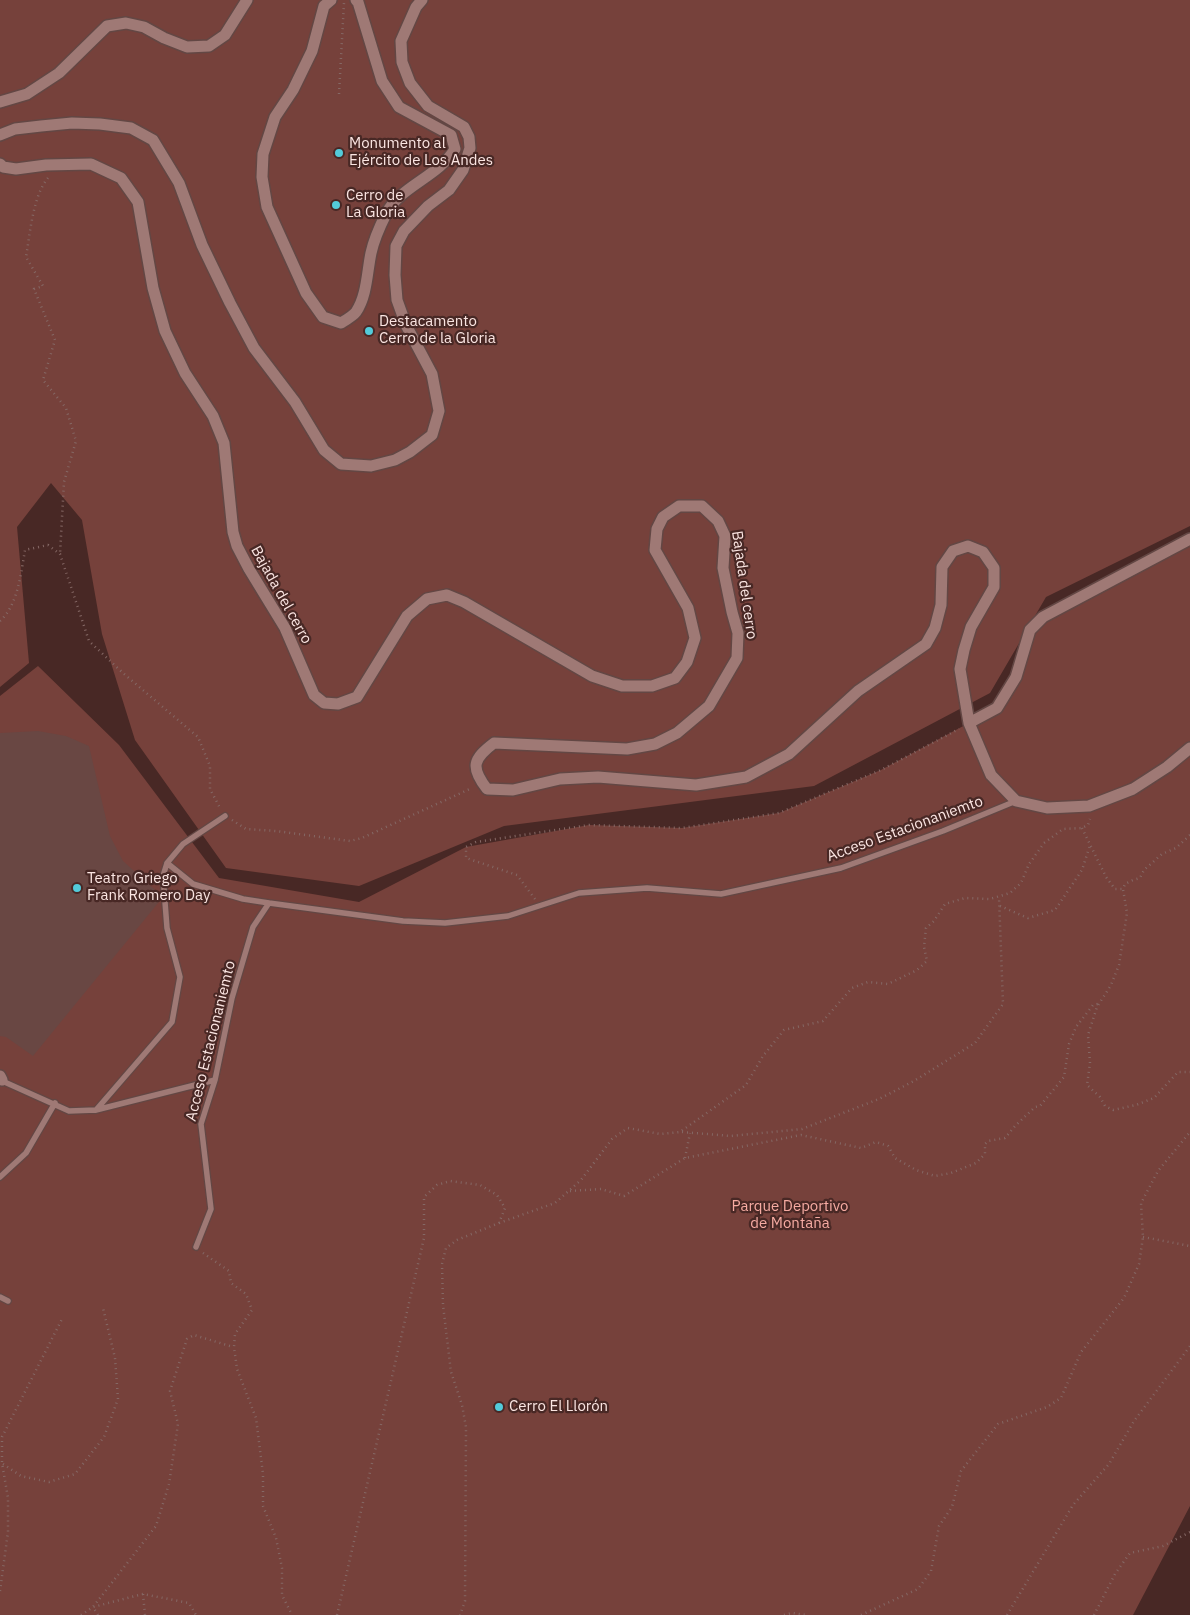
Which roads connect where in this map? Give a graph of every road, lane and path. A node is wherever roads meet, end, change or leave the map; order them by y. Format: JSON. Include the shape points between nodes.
{"nodes":[{"id":1,"x":247,"y":0,"type":"edge"},
{"id":2,"x":331,"y":0,"type":"edge"},
{"id":3,"x":344,"y":0,"type":"edge"},
{"id":4,"x":422,"y":0,"type":"edge"},
{"id":5,"x":358,"y":4,"type":"edge"},
{"id":6,"x":339,"y":94,"type":"dead end"},
{"id":7,"x":0,"y":102,"type":"edge"},
{"id":8,"x":0,"y":135,"type":"edge"},
{"id":9,"x":470,"y":148,"type":"junction"},
{"id":10,"x":455,"y":149,"type":"junction"},
{"id":11,"x":0,"y":164,"type":"edge"},
{"id":12,"x":59,"y":165,"type":"junction"},
{"id":13,"x":1190,"y":539,"type":"edge"},
{"id":14,"x":60,"y":554,"type":"junction"},
{"id":15,"x":0,"y":621,"type":"edge"},
{"id":16,"x":969,"y":723,"type":"junction"},
{"id":17,"x":1190,"y":748,"type":"edge"},
{"id":18,"x":482,"y":783,"type":"junction"},
{"id":19,"x":1016,"y":801,"type":"junction"},
{"id":20,"x":1089,"y":806,"type":"junction"},
{"id":21,"x":225,"y":816,"type":"junction"},
{"id":22,"x":1082,"y":828,"type":"junction"},
{"id":23,"x":1190,"y":835,"type":"edge"},
{"id":24,"x":1090,"y":845,"type":"junction"},
{"id":25,"x":167,"y":863,"type":"junction"},
{"id":26,"x":1123,"y":889,"type":"junction"},
{"id":27,"x":999,"y":897,"type":"junction"},
{"id":28,"x":269,"y":903,"type":"junction"},
{"id":29,"x":540,"y":905,"type":"junction"},
{"id":30,"x":1000,"y":906,"type":"junction"},
{"id":31,"x":1098,"y":1004,"type":"junction"},
{"id":32,"x":1190,"y":1072,"type":"edge"},
{"id":33,"x":1,"y":1079,"type":"edge"},
{"id":34,"x":215,"y":1080,"type":"junction"},
{"id":35,"x":55,"y":1103,"type":"junction"},
{"id":36,"x":96,"y":1110,"type":"junction"},
{"id":37,"x":802,"y":1129,"type":"junction"},
{"id":38,"x":680,"y":1132,"type":"junction"},
{"id":39,"x":1190,"y":1132,"type":"edge"},
{"id":40,"x":690,"y":1133,"type":"junction"},
{"id":41,"x":801,"y":1134,"type":"junction"},
{"id":42,"x":685,"y":1158,"type":"junction"},
{"id":43,"x":0,"y":1176,"type":"edge"},
{"id":44,"x":568,"y":1191,"type":"junction"},
{"id":45,"x":499,"y":1223,"type":"junction"},
{"id":46,"x":1143,"y":1237,"type":"junction"},
{"id":47,"x":1190,"y":1246,"type":"edge"},
{"id":48,"x":196,"y":1247,"type":"joint"},
{"id":49,"x":0,"y":1297,"type":"edge"},
{"id":50,"x":8,"y":1301,"type":"dead end"},
{"id":51,"x":103,"y":1308,"type":"dead end"},
{"id":52,"x":63,"y":1317,"type":"dead end"},
{"id":53,"x":1190,"y":1346,"type":"edge"},
{"id":54,"x":234,"y":1347,"type":"junction"},
{"id":55,"x":2,"y":1463,"type":"junction"},
{"id":56,"x":1190,"y":1532,"type":"edge"},
{"id":57,"x":0,"y":1591,"type":"edge"},
{"id":58,"x":143,"y":1594,"type":"junction"},
{"id":59,"x":93,"y":1607,"type":"junction"},
{"id":60,"x":81,"y":1615,"type":"edge"},
{"id":61,"x":98,"y":1615,"type":"edge"},
{"id":62,"x":144,"y":1615,"type":"edge"},
{"id":63,"x":196,"y":1615,"type":"edge"},
{"id":64,"x":292,"y":1615,"type":"edge"},
{"id":65,"x":337,"y":1615,"type":"edge"},
{"id":66,"x":460,"y":1615,"type":"edge"},
{"id":67,"x":784,"y":1615,"type":"edge"},
{"id":68,"x":807,"y":1615,"type":"edge"},
{"id":69,"x":861,"y":1615,"type":"edge"},
{"id":70,"x":1007,"y":1615,"type":"edge"},
{"id":71,"x":1094,"y":1615,"type":"edge"}],
"edges":[{"from":1,"to":7,"type":"street","via":[[225,35],[209,46],[187,47],[144,27],[126,23],[107,26],[59,73],[27,94]]},
{"from":2,"to":10,"type":"street","via":[[324,6],[312,51],[275,117],[263,154],[262,177],[267,207],[306,293],[323,317],[341,323],[355,313],[362,299],[371,252],[388,211],[407,190],[448,160]]},
{"from":3,"to":6,"type":"path"},
{"from":4,"to":9,"type":"street","via":[[401,41],[402,62],[410,83],[428,106],[464,127]]},
{"from":5,"to":10,"type":"street","via":[[382,82],[399,107],[451,135]]},
{"from":8,"to":9,"type":"street","via":[[72,123],[131,128],[154,140],[179,183],[202,245],[254,348],[295,402],[324,450],[341,464],[370,466],[395,460],[432,435],[438,411],[432,374],[406,325],[397,300],[396,246],[404,231],[454,184],[463,170]]},
{"from":9,"to":10,"type":"street"},
{"from":11,"to":12,"type":"street","name":"Bajada del cerro","via":[[16,168]]},
{"from":12,"to":14,"type":"path","via":[[43,184],[26,257],[43,286],[34,289],[55,340],[43,380],[66,408],[76,441],[64,482]]},
{"from":12,"to":18,"type":"street","name":"Bajada del cerro","via":[[91,164],[113,174],[121,178],[138,202],[153,288],[165,331],[185,373],[213,416],[224,443],[237,546],[285,628],[314,695],[324,703],[338,704],[357,697],[407,616],[427,599],[447,595],[592,676],[622,686],[652,686],[675,678],[688,662],[695,638],[688,608],[655,550],[657,530],[663,517],[679,506],[702,506],[718,521],[726,536],[723,568],[738,633],[738,658],[708,706],[677,733],[655,744],[627,749],[494,743],[480,754],[475,766]]},
{"from":13,"to":16,"type":"street","via":[[1043,616],[1030,630],[1016,677],[997,708]]},
{"from":14,"to":15,"type":"path","via":[[48,544],[25,550],[8,614]]},
{"from":14,"to":21,"type":"path","via":[[89,641],[198,737],[210,766],[210,790]]},
{"from":16,"to":18,"type":"street","via":[[960,668],[971,627],[994,587],[994,568],[983,552],[968,546],[953,551],[942,567],[941,604],[936,628],[926,644],[858,691],[789,754],[746,776],[696,785],[598,777],[560,779],[513,790],[487,789]]},
{"from":16,"to":19,"type":"street","via":[[991,775]]},
{"from":16,"to":29,"type":"path","via":[[881,770],[779,813],[682,828],[589,825],[476,842],[466,847],[466,858],[517,875]]},
{"from":17,"to":20,"type":"street","via":[[1133,789]]},
{"from":18,"to":21,"type":"path","via":[[350,841],[246,829]]},
{"from":19,"to":20,"type":"street","via":[[1047,808]]},
{"from":19,"to":29,"type":"lane","name":"Acceso Estacionaniemto","via":[[841,868],[721,894],[647,888],[579,893]]},
{"from":20,"to":22,"type":"path","via":[[1090,822]]},
{"from":21,"to":25,"type":"lane","via":[[183,844]]},
{"from":22,"to":24,"type":"path"},
{"from":22,"to":27,"type":"path","via":[[1063,829],[1044,843],[1028,864],[1021,883],[1010,893]]},
{"from":23,"to":26,"type":"path","via":[[1176,848],[1162,854],[1140,878],[1125,884]]},
{"from":24,"to":26,"type":"path","via":[[1106,877],[1116,889]]},
{"from":24,"to":30,"type":"path","via":[[1082,870],[1055,910],[1028,918]]},
{"from":25,"to":28,"type":"lane","name":"Acceso Estacionaniemto","via":[[193,884]]},
{"from":25,"to":36,"type":"lane","via":[[163,876],[167,928],[180,977],[172,1022]]},
{"from":26,"to":31,"type":"path","via":[[1127,913],[1119,965]]},
{"from":27,"to":30,"type":"path"},
{"from":27,"to":38,"type":"path","via":[[965,898],[945,904],[926,928],[924,947],[927,961],[917,970],[888,984],[868,982],[852,988],[823,1021],[784,1030],[746,1085]]},
{"from":28,"to":29,"type":"lane","name":"Acceso Estacionaniemto","via":[[445,924],[508,916]]},
{"from":28,"to":34,"type":"lane","name":"Acceso Estacionaniemto","via":[[250,936],[232,998]]},
{"from":30,"to":37,"type":"path","via":[[1003,1004],[975,1043],[879,1099]]},
{"from":31,"to":32,"type":"path","via":[[1088,1035],[1090,1063],[1087,1085],[1105,1106],[1113,1110],[1154,1098],[1178,1072]]},
{"from":31,"to":41,"type":"path","via":[[1093,1005],[1076,1027],[1069,1044],[1064,1076],[1040,1106],[1035,1107],[1005,1138],[988,1141],[985,1154],[976,1163],[935,1176],[895,1158],[888,1146],[876,1142],[861,1148]]},
{"from":33,"to":35,"type":"lane"},
{"from":34,"to":36,"type":"lane"},
{"from":34,"to":48,"type":"lane","name":"Acceso Estacionaniemto","via":[[201,1124],[211,1210]]},
{"from":35,"to":36,"type":"lane","via":[[68,1111]]},
{"from":35,"to":43,"type":"lane","via":[[26,1154]]},
{"from":37,"to":40,"type":"path","via":[[731,1136]]},
{"from":37,"to":41,"type":"path"},
{"from":38,"to":40,"type":"path"},
{"from":38,"to":44,"type":"path","via":[[660,1134],[628,1128],[612,1139],[581,1180]]},
{"from":39,"to":46,"type":"path","via":[[1158,1171],[1141,1203]]},
{"from":40,"to":42,"type":"path"},
{"from":41,"to":42,"type":"path"},
{"from":42,"to":44,"type":"path","via":[[624,1196],[601,1189]]},
{"from":44,"to":45,"type":"path","via":[[555,1203]]},
{"from":45,"to":65,"type":"path","via":[[505,1208],[497,1195],[480,1185],[450,1181],[437,1184],[424,1197],[424,1238]]},
{"from":45,"to":66,"type":"path","via":[[456,1240],[446,1248],[442,1264],[451,1372],[466,1427],[465,1601]]},
{"from":46,"to":47,"type":"path"},
{"from":46,"to":69,"type":"path","via":[[1138,1264],[1124,1298],[1081,1352],[1061,1398],[1047,1407],[998,1424],[961,1471],[952,1508],[938,1526],[931,1571],[927,1577],[918,1589]]},
{"from":48,"to":54,"type":"path","via":[[229,1271],[231,1282],[246,1294],[250,1304],[252,1310],[235,1334]]},
{"from":49,"to":50,"type":"lane"},
{"from":51,"to":55,"type":"path","via":[[115,1358],[118,1399],[104,1436],[74,1474],[49,1482],[21,1476]]},
{"from":52,"to":55,"type":"path","via":[[2,1437]]},
{"from":53,"to":70,"type":"path","via":[[1134,1421],[1109,1464],[1073,1505]]},
{"from":54,"to":59,"type":"path","via":[[194,1335],[187,1340],[170,1390],[178,1424],[169,1484],[156,1526]]},
{"from":54,"to":64,"type":"path","via":[[237,1369],[256,1418],[263,1474],[263,1506],[276,1538],[282,1568],[282,1595]]},
{"from":55,"to":57,"type":"path","via":[[8,1498],[8,1532]]},
{"from":56,"to":71,"type":"path","via":[[1163,1546],[1130,1554]]},
{"from":58,"to":59,"type":"path"},
{"from":58,"to":62,"type":"path"},
{"from":58,"to":63,"type":"path","via":[[189,1603]]},
{"from":59,"to":60,"type":"path"},
{"from":59,"to":61,"type":"path"},
{"from":67,"to":68,"type":"path"}]}
